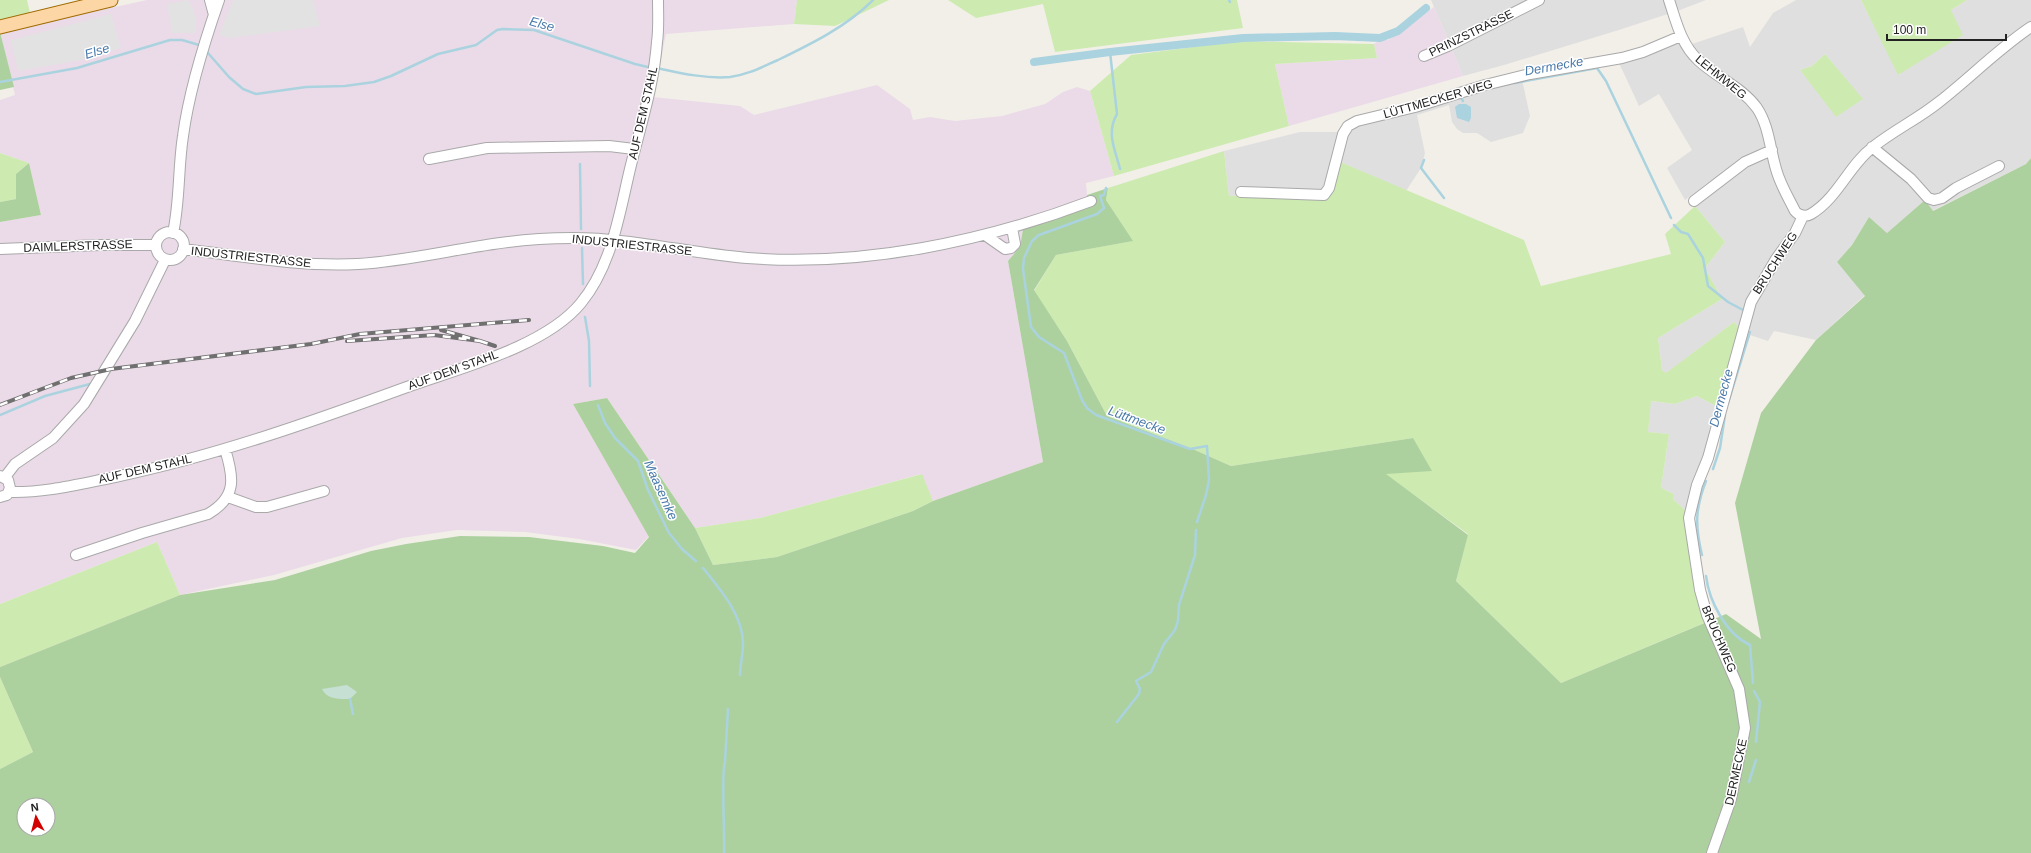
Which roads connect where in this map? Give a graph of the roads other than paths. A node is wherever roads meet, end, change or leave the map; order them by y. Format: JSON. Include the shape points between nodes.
{"nodes":[{"id":1,"x":111,"y":0,"type":"edge"},
{"id":2,"x":210,"y":0,"type":"edge"},
{"id":3,"x":219,"y":0,"type":"edge"},
{"id":4,"x":658,"y":0,"type":"edge"},
{"id":5,"x":1540,"y":0,"type":"edge"},
{"id":6,"x":1669,"y":0,"type":"edge"},
{"id":7,"x":214,"y":15,"type":"junction"},
{"id":8,"x":0,"y":27,"type":"edge"},
{"id":9,"x":2031,"y":27,"type":"edge"},
{"id":10,"x":1680,"y":33,"type":"junction"},
{"id":11,"x":1424,"y":56,"type":"dead end"},
{"id":12,"x":1872,"y":147,"type":"junction"},
{"id":13,"x":634,"y":149,"type":"junction"},
{"id":14,"x":1772,"y":150,"type":"junction"},
{"id":15,"x":429,"y":159,"type":"dead end"},
{"id":16,"x":1999,"y":166,"type":"dead end"},
{"id":17,"x":1241,"y":192,"type":"dead end"},
{"id":18,"x":1090,"y":201,"type":"dead end"},
{"id":19,"x":1694,"y":201,"type":"dead end"},
{"id":20,"x":1803,"y":216,"type":"junction"},
{"id":21,"x":1012,"y":228,"type":"junction"},
{"id":22,"x":174,"y":233,"type":"junction"},
{"id":23,"x":985,"y":235,"type":"junction"},
{"id":24,"x":613,"y":241,"type":"junction"},
{"id":25,"x":156,"y":245,"type":"junction"},
{"id":26,"x":0,"y":249,"type":"edge"},
{"id":27,"x":183,"y":250,"type":"junction"},
{"id":28,"x":165,"y":260,"type":"junction"},
{"id":29,"x":225,"y":450,"type":"junction"},
{"id":30,"x":3,"y":477,"type":"edge"},
{"id":31,"x":9,"y":492,"type":"junction"},
{"id":32,"x":324,"y":492,"type":"dead end"},
{"id":33,"x":0,"y":497,"type":"edge"},
{"id":34,"x":228,"y":497,"type":"junction"},
{"id":35,"x":76,"y":555,"type":"dead end"},
{"id":36,"x":1739,"y":689,"type":"joint"},
{"id":37,"x":1712,"y":853,"type":"edge"}],
"edges":[{"from":1,"to":8,"type":"main road"},
{"from":2,"to":7,"type":"street"},
{"from":3,"to":7,"type":"street"},
{"from":4,"to":13,"type":"street","name":"AUF DEM STAHL","via":[[658,42],[653,74]]},
{"from":5,"to":11,"type":"street","name":"PRINZSTRASSE"},
{"from":6,"to":10,"type":"street","name":"LEHMWEG"},
{"from":7,"to":22,"type":"street","via":[[185,123]]},
{"from":9,"to":12,"type":"street","via":[[1985,62],[1938,103]]},
{"from":10,"to":14,"type":"street","name":"LEHMWEG","via":[[1697,59],[1740,90],[1753,103],[1765,124]]},
{"from":10,"to":17,"type":"street","name":"LÜTTMECKER WEG","via":[[1643,52],[1622,58],[1522,76],[1357,121],[1348,126],[1343,134],[1329,188],[1324,194]]},
{"from":12,"to":16,"type":"street","via":[[1928,198],[1934,200]]},
{"from":12,"to":20,"type":"street","via":[[1829,199],[1810,215]]},
{"from":13,"to":15,"type":"street","via":[[609,146],[487,148]]},
{"from":13,"to":24,"type":"street","name":"AUF DEM STAHL"},
{"from":14,"to":19,"type":"street","via":[[1745,162]]},
{"from":14,"to":20,"type":"street","name":"LEHMWEG","via":[[1779,178],[1795,211]]},
{"from":18,"to":21,"type":"street","name":"INDUSTRIESTRASSE"},
{"from":20,"to":36,"type":"street","name":"BRUCHWEG","via":[[1751,302],[1689,518],[1698,583],[1706,615]]},
{"from":21,"to":23,"type":"street","name":"INDUSTRIESTRASSE"},
{"from":21,"to":23,"type":"street","via":[[1014,244],[1011,248],[1005,249]]},
{"from":22,"to":25,"type":"street","via":[[162,235]]},
{"from":22,"to":27,"type":"street","via":[[182,239]]},
{"from":23,"to":24,"type":"street","name":"INDUSTRIESTRASSE","via":[[897,252],[783,259],[746,258]]},
{"from":24,"to":27,"type":"street","name":"INDUSTRIESTRASSE","via":[[575,238],[531,240],[392,261],[329,264],[264,260]]},
{"from":24,"to":29,"type":"street","name":"AUF DEM STAHL","via":[[602,271],[581,303],[559,324],[542,334],[492,356],[364,403]]},
{"from":25,"to":26,"type":"street","name":"DAIMLERSTRASSE"},
{"from":25,"to":28,"type":"street","via":[[158,254]]},
{"from":27,"to":28,"type":"street","via":[[175,260]]},
{"from":28,"to":30,"type":"street","via":[[135,321],[84,404],[53,438],[15,464]]},
{"from":29,"to":31,"type":"street","name":"AUF DEM STAHL","via":[[50,490]]},
{"from":29,"to":34,"type":"street","via":[[232,476]]},
{"from":30,"to":31,"type":"street","via":[[10,484]]},
{"from":31,"to":33,"type":"street"},
{"from":32,"to":34,"type":"street","via":[[266,507],[256,507]]},
{"from":34,"to":35,"type":"street","via":[[208,514]]},
{"from":36,"to":37,"type":"street","name":"DERMECKE","via":[[1746,728],[1726,819]]}]}
